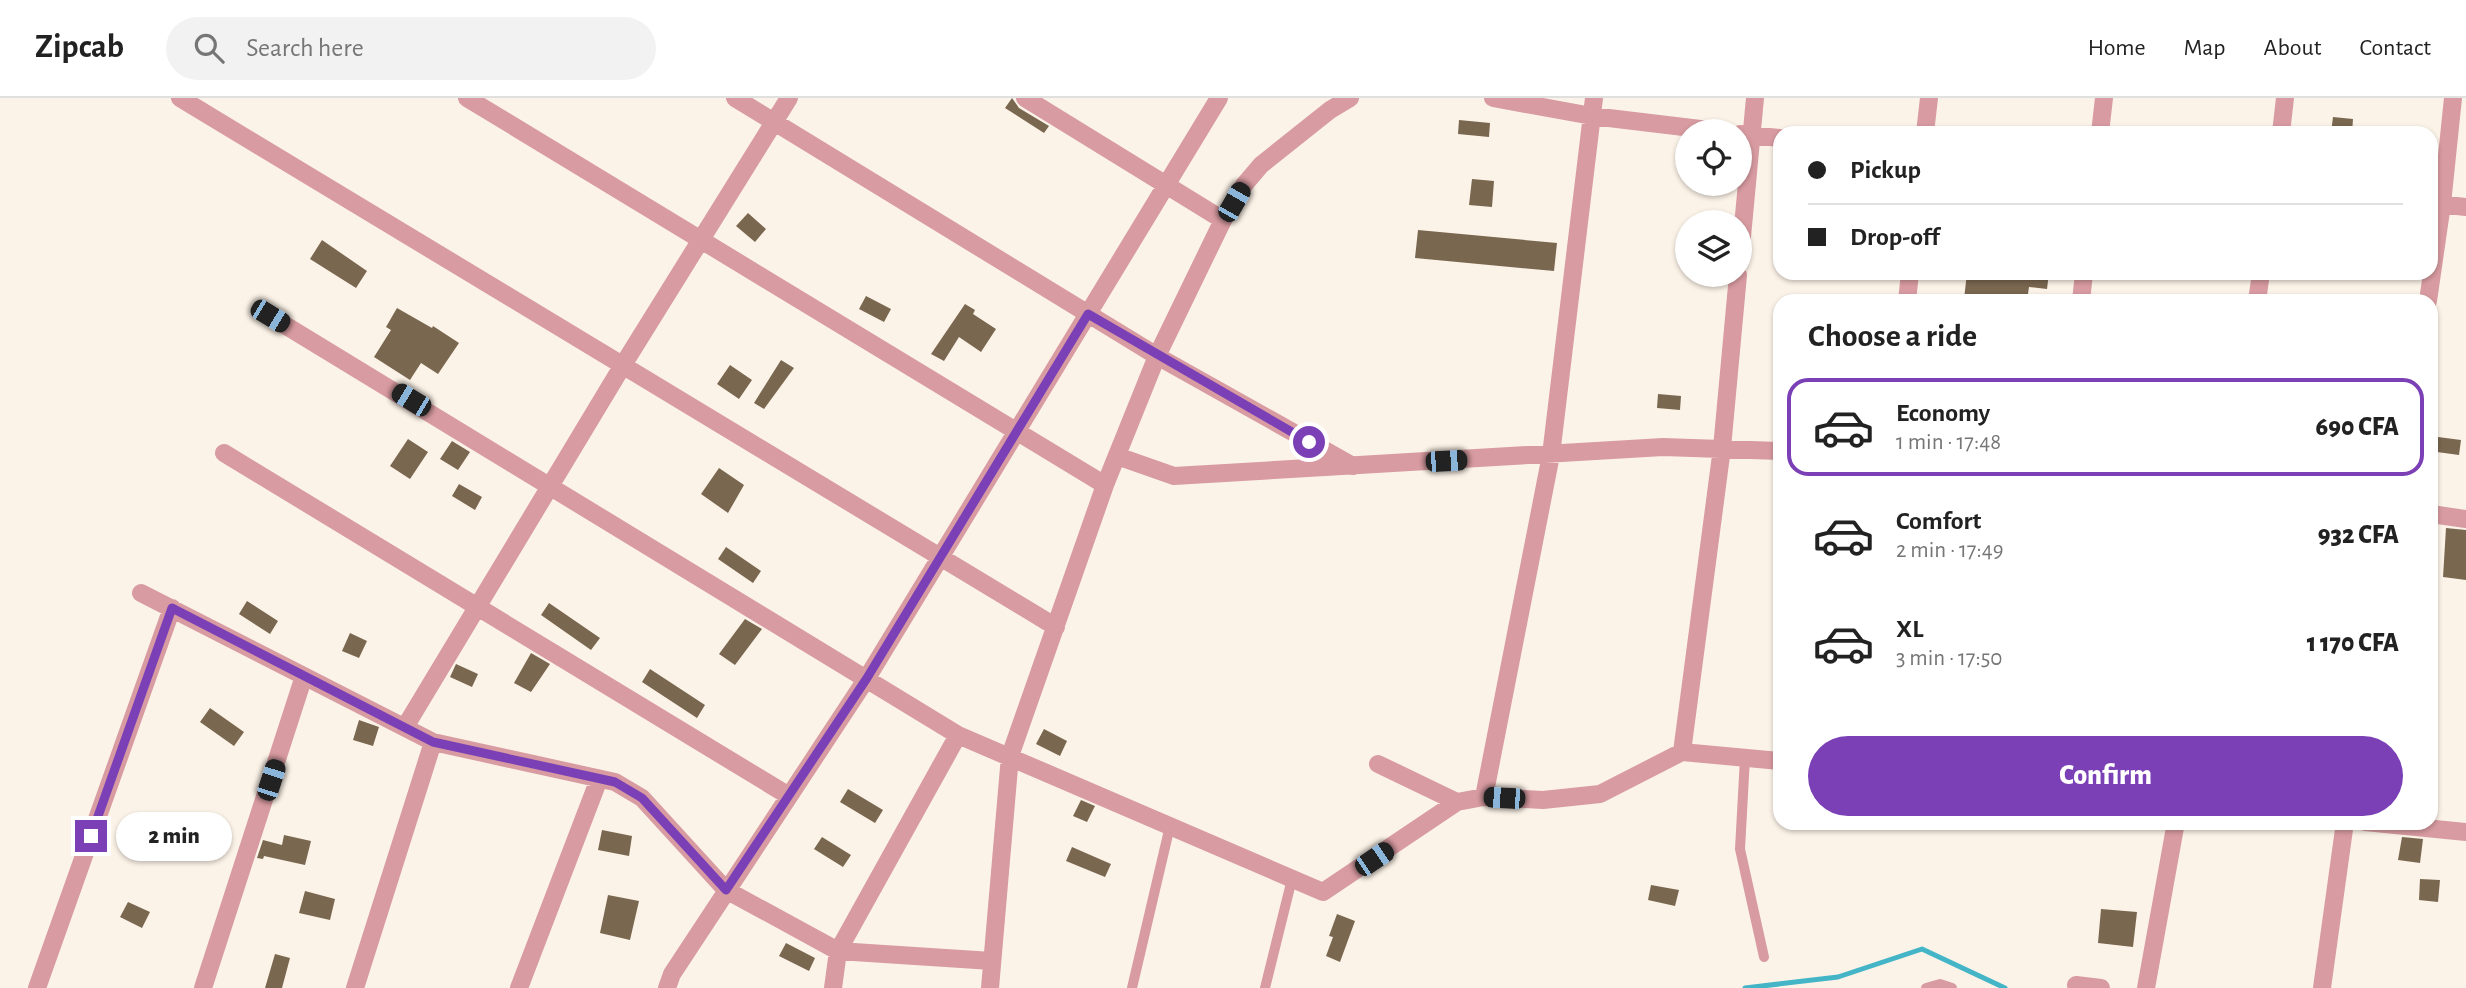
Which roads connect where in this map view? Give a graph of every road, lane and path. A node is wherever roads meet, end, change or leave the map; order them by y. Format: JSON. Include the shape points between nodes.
{"nodes":[{"id":1,"x":180,"y":98,"type":"edge"},
{"id":2,"x":467,"y":98,"type":"edge"},
{"id":3,"x":735,"y":98,"type":"edge"},
{"id":4,"x":789,"y":98,"type":"edge"},
{"id":5,"x":1025,"y":98,"type":"edge"},
{"id":6,"x":1219,"y":98,"type":"edge"},
{"id":7,"x":1350,"y":98,"type":"edge"},
{"id":8,"x":1493,"y":98,"type":"edge"},
{"id":9,"x":1594,"y":98,"type":"edge"},
{"id":10,"x":1755,"y":98,"type":"edge"},
{"id":11,"x":1929,"y":98,"type":"edge"},
{"id":12,"x":2104,"y":98,"type":"edge"},
{"id":13,"x":2285,"y":98,"type":"edge"},
{"id":14,"x":2453,"y":98,"type":"edge"},
{"id":15,"x":1592,"y":116,"type":"junction"},
{"id":16,"x":1749,"y":119,"type":"edge"},
{"id":17,"x":774,"y":123,"type":"junction"},
{"id":18,"x":1675,"y":126,"type":"edge"},
{"id":19,"x":1926,"y":126,"type":"edge"},
{"id":20,"x":2100,"y":126,"type":"edge"},
{"id":21,"x":2282,"y":126,"type":"edge"},
{"id":22,"x":1752,"y":136,"type":"edge"},
{"id":23,"x":1773,"y":137,"type":"edge"},
{"id":24,"x":1166,"y":185,"type":"junction"},
{"id":25,"x":2438,"y":197,"type":"edge"},
{"id":26,"x":2438,"y":204,"type":"edge"},
{"id":27,"x":2466,"y":207,"type":"edge"},
{"id":28,"x":1223,"y":220,"type":"junction"},
{"id":29,"x":702,"y":239,"type":"junction"},
{"id":30,"x":1737,"y":287,"type":"edge"},
{"id":31,"x":1088,"y":314,"type":"junction"},
{"id":32,"x":270,"y":316,"type":"dead end"},
{"id":33,"x":1157,"y":356,"type":"junction"},
{"id":34,"x":623,"y":365,"type":"junction"},
{"id":35,"x":1016,"y":432,"type":"junction"},
{"id":36,"x":1722,"y":448,"type":"junction"},
{"id":37,"x":1773,"y":451,"type":"edge"},
{"id":38,"x":224,"y":453,"type":"dead end"},
{"id":39,"x":1551,"y":455,"type":"junction"},
{"id":40,"x":1117,"y":456,"type":"junction"},
{"id":41,"x":1353,"y":466,"type":"junction"},
{"id":42,"x":551,"y":485,"type":"junction"},
{"id":43,"x":1105,"y":485,"type":"junction"},
{"id":44,"x":2438,"y":515,"type":"edge"},
{"id":45,"x":2466,"y":519,"type":"edge"},
{"id":46,"x":940,"y":556,"type":"junction"},
{"id":47,"x":141,"y":593,"type":"dead end"},
{"id":48,"x":477,"y":607,"type":"junction"},
{"id":49,"x":172,"y":608,"type":"junction"},
{"id":50,"x":1056,"y":627,"type":"junction"},
{"id":51,"x":304,"y":676,"type":"junction"},
{"id":52,"x":867,"y":678,"type":"junction"},
{"id":53,"x":405,"y":727,"type":"junction"},
{"id":54,"x":958,"y":735,"type":"junction"},
{"id":55,"x":433,"y":742,"type":"junction"},
{"id":56,"x":1682,"y":752,"type":"junction"},
{"id":57,"x":1010,"y":755,"type":"junction"},
{"id":58,"x":1745,"y":758,"type":"junction"},
{"id":59,"x":1773,"y":760,"type":"edge"},
{"id":60,"x":1378,"y":764,"type":"dead end"},
{"id":61,"x":599,"y":779,"type":"junction"},
{"id":62,"x":789,"y":796,"type":"junction"},
{"id":63,"x":1484,"y":797,"type":"junction"},
{"id":64,"x":1457,"y":802,"type":"junction"},
{"id":65,"x":1170,"y":825,"type":"junction"},
{"id":66,"x":2438,"y":829,"type":"edge"},
{"id":67,"x":2175,"y":830,"type":"edge"},
{"id":68,"x":2344,"y":830,"type":"edge"},
{"id":69,"x":2466,"y":832,"type":"edge"},
{"id":70,"x":1292,"y":879,"type":"junction"},
{"id":71,"x":726,"y":890,"type":"junction"},
{"id":72,"x":838,"y":951,"type":"junction"},
{"id":73,"x":1765,"y":957,"type":"dead end"},
{"id":74,"x":992,"y":961,"type":"junction"},
{"id":75,"x":2076,"y":985,"type":"dead end"},
{"id":76,"x":37,"y":988,"type":"edge"},
{"id":77,"x":203,"y":988,"type":"edge"},
{"id":78,"x":355,"y":988,"type":"edge"},
{"id":79,"x":519,"y":988,"type":"edge"},
{"id":80,"x":667,"y":988,"type":"edge"},
{"id":81,"x":833,"y":988,"type":"edge"},
{"id":82,"x":990,"y":988,"type":"edge"},
{"id":83,"x":1132,"y":988,"type":"edge"},
{"id":84,"x":1265,"y":988,"type":"edge"},
{"id":85,"x":1926,"y":988,"type":"edge"},
{"id":86,"x":1952,"y":988,"type":"edge"},
{"id":87,"x":2101,"y":988,"type":"edge"},
{"id":88,"x":2146,"y":988,"type":"edge"},
{"id":89,"x":2322,"y":988,"type":"edge"}],
"edges":[{"from":1,"to":34,"type":"street"},
{"from":2,"to":29,"type":"street"},
{"from":3,"to":17,"type":"street"},
{"from":4,"to":17,"type":"street"},
{"from":5,"to":24,"type":"street"},
{"from":6,"to":24,"type":"street"},
{"from":7,"to":28,"type":"street","via":[[1261,165]]},
{"from":8,"to":15,"type":"street"},
{"from":9,"to":15,"type":"street"},
{"from":10,"to":16,"type":"street"},
{"from":11,"to":19,"type":"street"},
{"from":12,"to":20,"type":"street"},
{"from":13,"to":21,"type":"street"},
{"from":14,"to":25,"type":"street"},
{"from":15,"to":18,"type":"street"},
{"from":15,"to":39,"type":"street"},
{"from":17,"to":29,"type":"street"},
{"from":17,"to":31,"type":"street"},
{"from":22,"to":23,"type":"street"},
{"from":24,"to":28,"type":"street"},
{"from":24,"to":31,"type":"street"},
{"from":26,"to":27,"type":"street"},
{"from":28,"to":33,"type":"street"},
{"from":29,"to":34,"type":"street"},
{"from":29,"to":35,"type":"street"},
{"from":30,"to":36,"type":"street"},
{"from":31,"to":33,"type":"street"},
{"from":31,"to":35,"type":"street"},
{"from":32,"to":42,"type":"street"},
{"from":33,"to":40,"type":"street"},
{"from":33,"to":41,"type":"street"},
{"from":34,"to":42,"type":"street"},
{"from":34,"to":46,"type":"street"},
{"from":35,"to":43,"type":"street"},
{"from":35,"to":46,"type":"street"},
{"from":36,"to":37,"type":"street"},
{"from":36,"to":39,"type":"street"},
{"from":36,"to":56,"type":"street"},
{"from":38,"to":48,"type":"street"},
{"from":39,"to":41,"type":"street"},
{"from":39,"to":63,"type":"street"},
{"from":40,"to":41,"type":"street","via":[[1174,476]]},
{"from":40,"to":43,"type":"street"},
{"from":42,"to":48,"type":"street"},
{"from":42,"to":52,"type":"street"},
{"from":43,"to":50,"type":"street"},
{"from":44,"to":45,"type":"street"},
{"from":46,"to":50,"type":"street"},
{"from":46,"to":52,"type":"street"},
{"from":47,"to":49,"type":"street"},
{"from":48,"to":53,"type":"street"},
{"from":48,"to":62,"type":"street"},
{"from":49,"to":51,"type":"street"},
{"from":49,"to":76,"type":"street"},
{"from":50,"to":57,"type":"street"},
{"from":51,"to":53,"type":"street"},
{"from":51,"to":77,"type":"street"},
{"from":52,"to":54,"type":"street"},
{"from":52,"to":62,"type":"street"},
{"from":53,"to":55,"type":"street"},
{"from":54,"to":57,"type":"street"},
{"from":54,"to":72,"type":"street"},
{"from":55,"to":61,"type":"street"},
{"from":55,"to":78,"type":"street"},
{"from":56,"to":58,"type":"street"},
{"from":56,"to":63,"type":"street","via":[[1600,794],[1543,800]]},
{"from":57,"to":65,"type":"street"},
{"from":57,"to":74,"type":"street"},
{"from":58,"to":59,"type":"street"},
{"from":58,"to":73,"type":"lane","via":[[1740,849]]},
{"from":60,"to":64,"type":"street"},
{"from":61,"to":71,"type":"street","via":[[615,782],[642,798]]},
{"from":61,"to":79,"type":"street"},
{"from":62,"to":71,"type":"street"},
{"from":63,"to":64,"type":"street"},
{"from":64,"to":70,"type":"street","via":[[1322,892]]},
{"from":65,"to":70,"type":"street"},
{"from":65,"to":83,"type":"lane"},
{"from":66,"to":69,"type":"street"},
{"from":67,"to":88,"type":"street"},
{"from":68,"to":89,"type":"street"},
{"from":70,"to":84,"type":"lane"},
{"from":71,"to":72,"type":"street"},
{"from":71,"to":80,"type":"street"},
{"from":72,"to":74,"type":"street"},
{"from":72,"to":81,"type":"street"},
{"from":74,"to":82,"type":"street"},
{"from":75,"to":87,"type":"street"},
{"from":85,"to":86,"type":"lane","via":[[1940,984]]}]}
